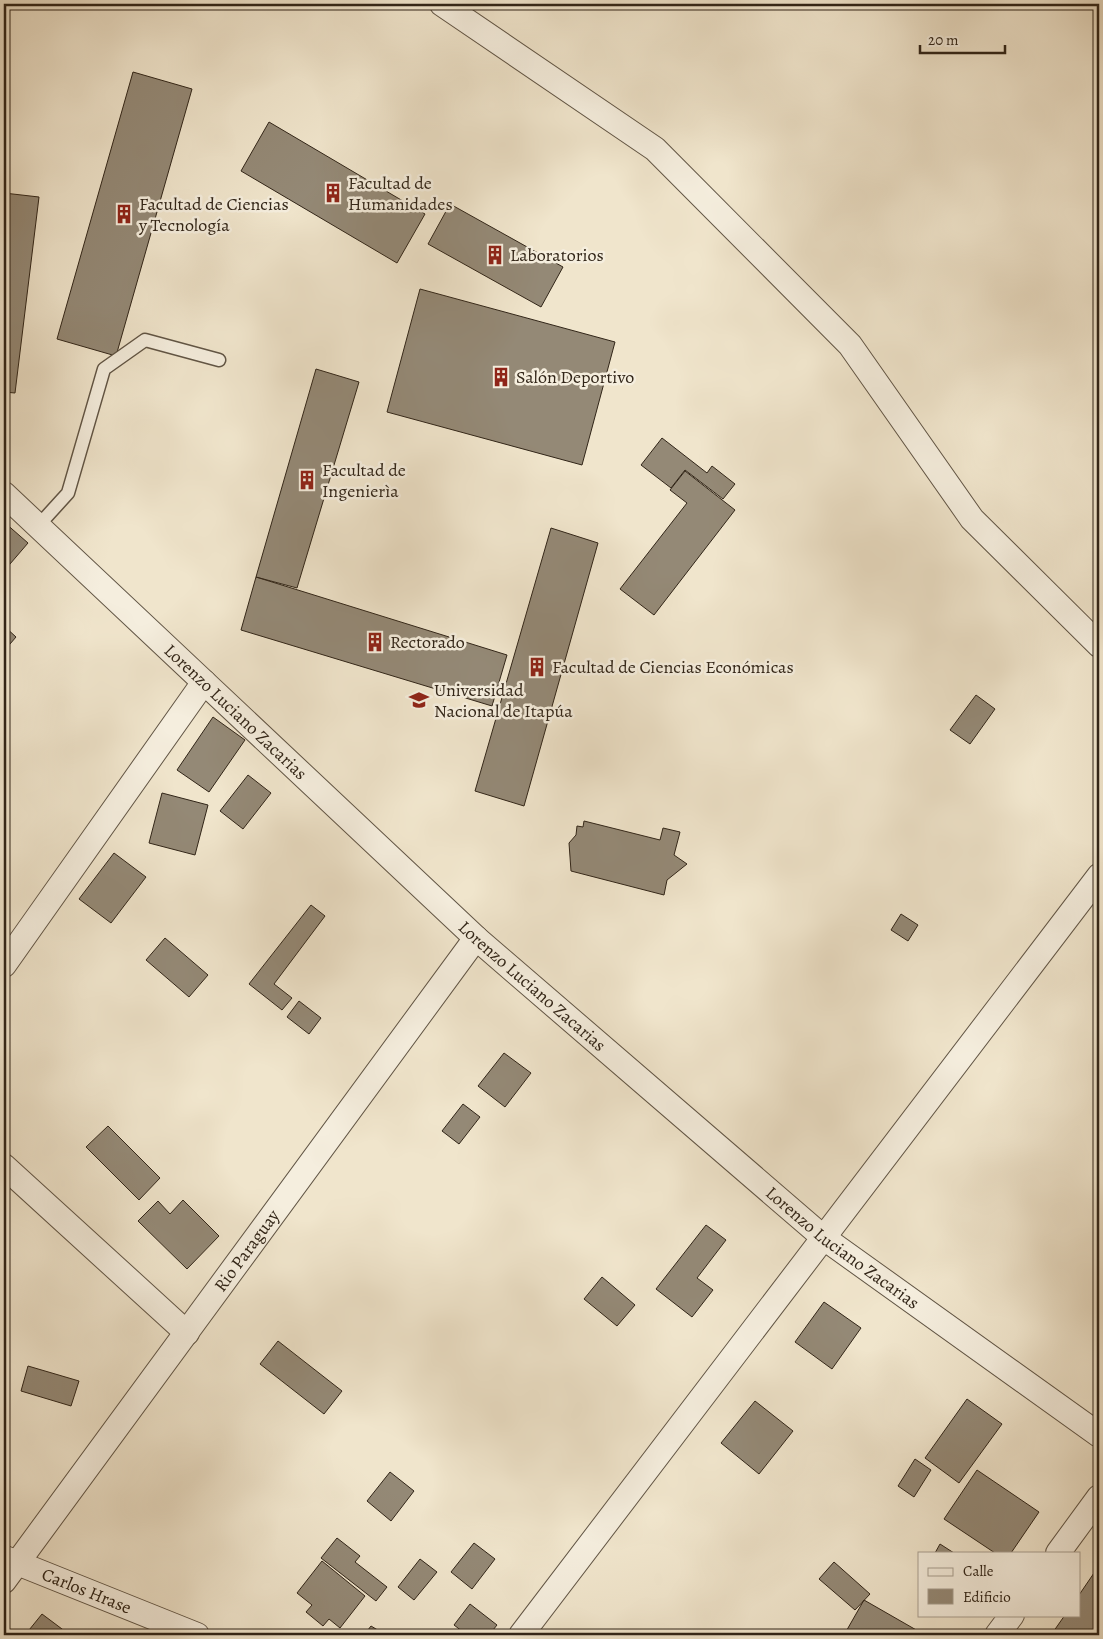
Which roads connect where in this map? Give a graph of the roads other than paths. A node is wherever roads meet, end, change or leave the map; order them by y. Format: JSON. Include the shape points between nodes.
{"nodes":[{"id":1,"x":442,"y":4,"type":"edge"},
{"id":2,"x":219,"y":360,"type":"dead end"},
{"id":3,"x":4,"y":494,"type":"edge"},
{"id":4,"x":38,"y":526,"type":"junction"},
{"id":5,"x":1099,"y":645,"type":"edge"},
{"id":6,"x":204,"y":682,"type":"junction"},
{"id":7,"x":1099,"y":876,"type":"edge"},
{"id":8,"x":476,"y":938,"type":"junction"},
{"id":9,"x":4,"y":965,"type":"edge"},
{"id":10,"x":4,"y":1166,"type":"edge"},
{"id":11,"x":824,"y":1238,"type":"junction"},
{"id":12,"x":186,"y":1333,"type":"junction"},
{"id":13,"x":1099,"y":1435,"type":"edge"},
{"id":14,"x":1099,"y":1497,"type":"edge"},
{"id":15,"x":1059,"y":1552,"type":"edge"},
{"id":16,"x":11,"y":1560,"type":"edge"},
{"id":17,"x":4,"y":1581,"type":"edge"},
{"id":18,"x":1011,"y":1616,"type":"edge"},
{"id":19,"x":197,"y":1635,"type":"edge"},
{"id":20,"x":521,"y":1635,"type":"edge"},
{"id":21,"x":997,"y":1635,"type":"edge"}],
"edges":[{"from":1,"to":5,"type":"street","via":[[655,149],[850,345],[972,520]]},
{"from":2,"to":4,"type":"lane","via":[[146,340],[104,370],[68,493]]},
{"from":3,"to":4,"type":"street","name":"Lorenzo Luciano Zacarias"},
{"from":4,"to":6,"type":"street","name":"Lorenzo Luciano Zacarias"},
{"from":6,"to":8,"type":"street","name":"Lorenzo Luciano Zacarias"},
{"from":6,"to":9,"type":"street"},
{"from":7,"to":11,"type":"street"},
{"from":8,"to":11,"type":"street","name":"Lorenzo Luciano Zacarias"},
{"from":8,"to":12,"type":"street","name":"Rio Paraguay"},
{"from":10,"to":12,"type":"street"},
{"from":11,"to":13,"type":"street","name":"Lorenzo Luciano Zacarias"},
{"from":11,"to":20,"type":"street"},
{"from":12,"to":16,"type":"street","name":"Rio Paraguay"},
{"from":14,"to":15,"type":"street"},
{"from":16,"to":17,"type":"street","name":"Rio Paraguay"},
{"from":16,"to":19,"type":"street","name":"Carlos Hrase"},
{"from":18,"to":21,"type":"street"}]}
